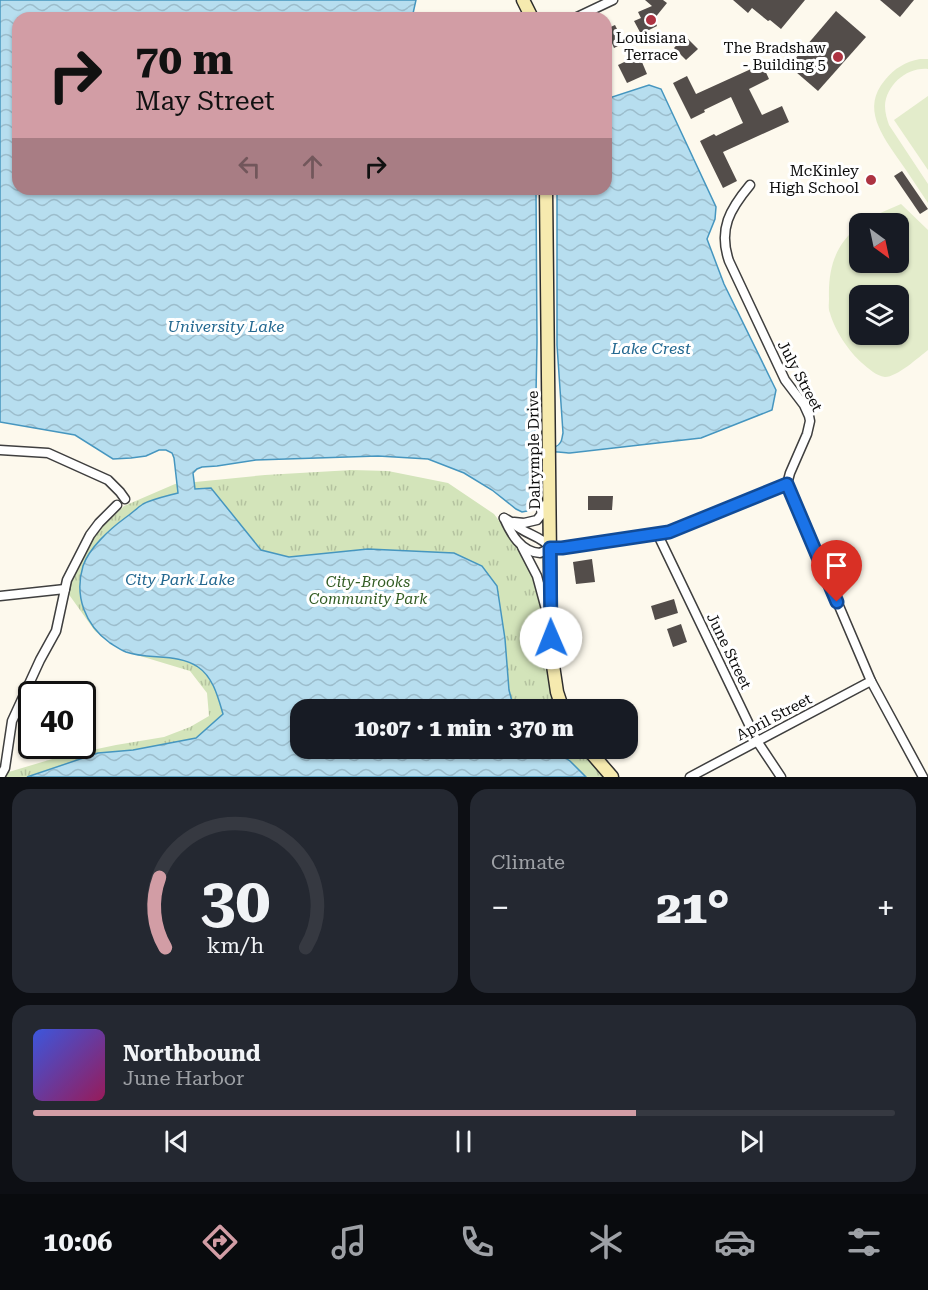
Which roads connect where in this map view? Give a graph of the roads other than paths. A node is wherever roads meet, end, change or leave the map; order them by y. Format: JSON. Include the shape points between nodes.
{"nodes":[{"id":1,"x":613,"y":0,"type":"edge"},
{"id":2,"x":588,"y":12,"type":"edge"},
{"id":3,"x":750,"y":186,"type":"dead end"},
{"id":4,"x":546,"y":195,"type":"edge"},
{"id":5,"x":0,"y":450,"type":"edge"},
{"id":6,"x":787,"y":484,"type":"junction"},
{"id":7,"x":125,"y":500,"type":"dead end"},
{"id":8,"x":550,"y":501,"type":"junction"},
{"id":9,"x":117,"y":506,"type":"dead end"},
{"id":10,"x":510,"y":521,"type":"junction"},
{"id":11,"x":658,"y":535,"type":"junction"},
{"id":12,"x":519,"y":542,"type":"junction"},
{"id":13,"x":550,"y":548,"type":"junction"},
{"id":14,"x":65,"y":590,"type":"junction"},
{"id":15,"x":0,"y":596,"type":"edge"},
{"id":16,"x":550,"y":623,"type":"junction"},
{"id":17,"x":871,"y":681,"type":"junction"},
{"id":18,"x":559,"y":699,"type":"edge"},
{"id":19,"x":757,"y":741,"type":"junction"},
{"id":20,"x":596,"y":759,"type":"edge"},
{"id":21,"x":0,"y":777,"type":"edge"},
{"id":22,"x":612,"y":777,"type":"edge"},
{"id":23,"x":690,"y":777,"type":"edge"},
{"id":24,"x":781,"y":777,"type":"edge"},
{"id":25,"x":923,"y":777,"type":"edge"}],
"edges":[{"from":1,"to":2,"type":"street"},
{"from":3,"to":6,"type":"street","name":"July Street","via":[[732,209],[724,241],[729,261],[782,375],[809,416],[807,434]]},
{"from":4,"to":8,"type":"street","name":"Dalrymple Drive"},
{"from":5,"to":7,"type":"street","via":[[48,453],[108,480]]},
{"from":6,"to":11,"type":"street"},
{"from":6,"to":17,"type":"street"},
{"from":8,"to":10,"type":"street","via":[[534,521]]},
{"from":8,"to":13,"type":"street","name":"Dalrymple Drive"},
{"from":9,"to":14,"type":"street","via":[[90,536]]},
{"from":10,"to":12,"type":"street","via":[[504,518]]},
{"from":10,"to":13,"type":"street","via":[[544,540]]},
{"from":11,"to":13,"type":"street"},
{"from":11,"to":19,"type":"street","name":"June Street"},
{"from":12,"to":13,"type":"street","via":[[536,553]]},
{"from":12,"to":16,"type":"street","via":[[537,576]]},
{"from":13,"to":16,"type":"street","name":"Dalrymple Drive"},
{"from":14,"to":15,"type":"street"},
{"from":14,"to":21,"type":"street","via":[[56,631],[12,722]]},
{"from":16,"to":18,"type":"street","name":"Dalrymple Drive"},
{"from":17,"to":19,"type":"street","name":"April Street"},
{"from":17,"to":25,"type":"street"},
{"from":19,"to":23,"type":"street","name":"April Street"},
{"from":19,"to":24,"type":"street","name":"June Street"},
{"from":20,"to":22,"type":"street"}]}
